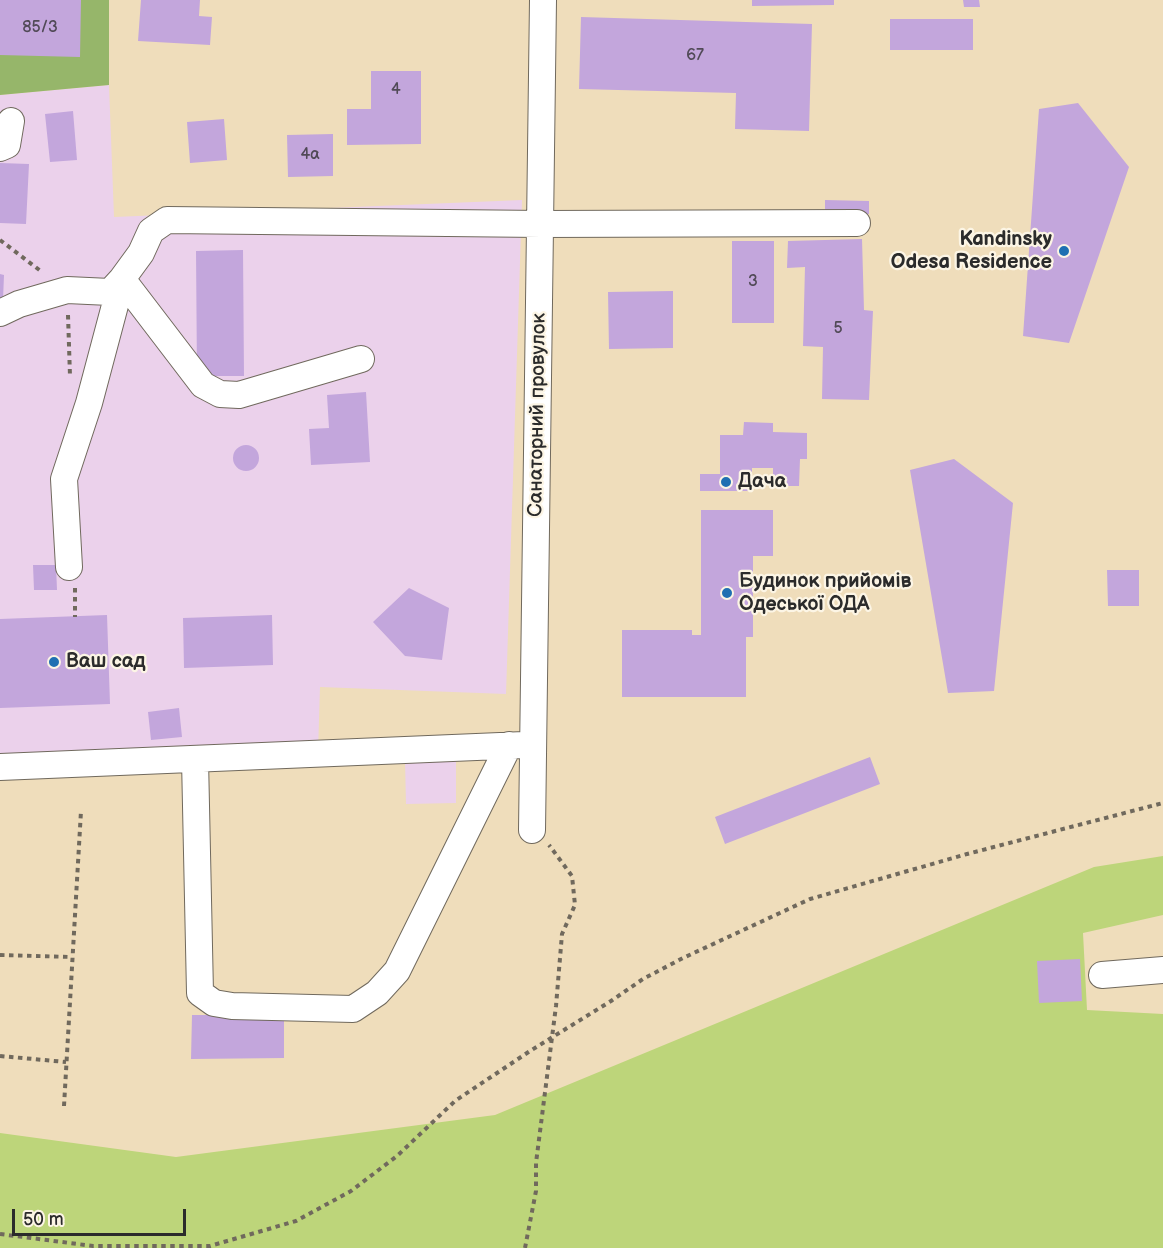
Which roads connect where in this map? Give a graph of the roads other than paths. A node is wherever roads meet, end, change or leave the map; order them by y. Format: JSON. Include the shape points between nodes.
{"nodes":[{"id":1,"x":543,"y":0,"type":"edge"},
{"id":2,"x":11,"y":122,"type":"dead end"},
{"id":3,"x":0,"y":148,"type":"edge"},
{"id":4,"x":857,"y":223,"type":"dead end"},
{"id":5,"x":541,"y":224,"type":"junction"},
{"id":6,"x":122,"y":279,"type":"junction"},
{"id":7,"x":0,"y":313,"type":"edge"},
{"id":8,"x":361,"y":359,"type":"dead end"},
{"id":9,"x":69,"y":567,"type":"dead end"},
{"id":10,"x":521,"y":745,"type":"junction"},
{"id":11,"x":195,"y":759,"type":"junction"},
{"id":12,"x":0,"y":767,"type":"edge"},
{"id":13,"x":532,"y":830,"type":"road end"},
{"id":14,"x":1163,"y":970,"type":"edge"},
{"id":15,"x":1102,"y":975,"type":"dead end"}],
"edges":[{"from":1,"to":5,"type":"street","name":"Санаторний провулок"},
{"from":2,"to":3,"type":"street","via":[[7,145]]},
{"from":4,"to":5,"type":"street"},
{"from":5,"to":6,"type":"street","via":[[166,220],[151,231]]},
{"from":5,"to":10,"type":"street","name":"Санаторний провулок"},
{"from":6,"to":7,"type":"street","via":[[110,292],[67,290]]},
{"from":6,"to":8,"type":"street","via":[[203,385],[220,394],[239,395]]},
{"from":6,"to":9,"type":"street","via":[[64,479]]},
{"from":10,"to":11,"type":"street"},
{"from":10,"to":11,"type":"street","via":[[397,971],[377,993],[353,1009],[232,1006],[214,1003],[200,993]]},
{"from":10,"to":13,"type":"street","name":"Санаторний провулок"},
{"from":11,"to":12,"type":"street"},
{"from":14,"to":15,"type":"street"}]}
